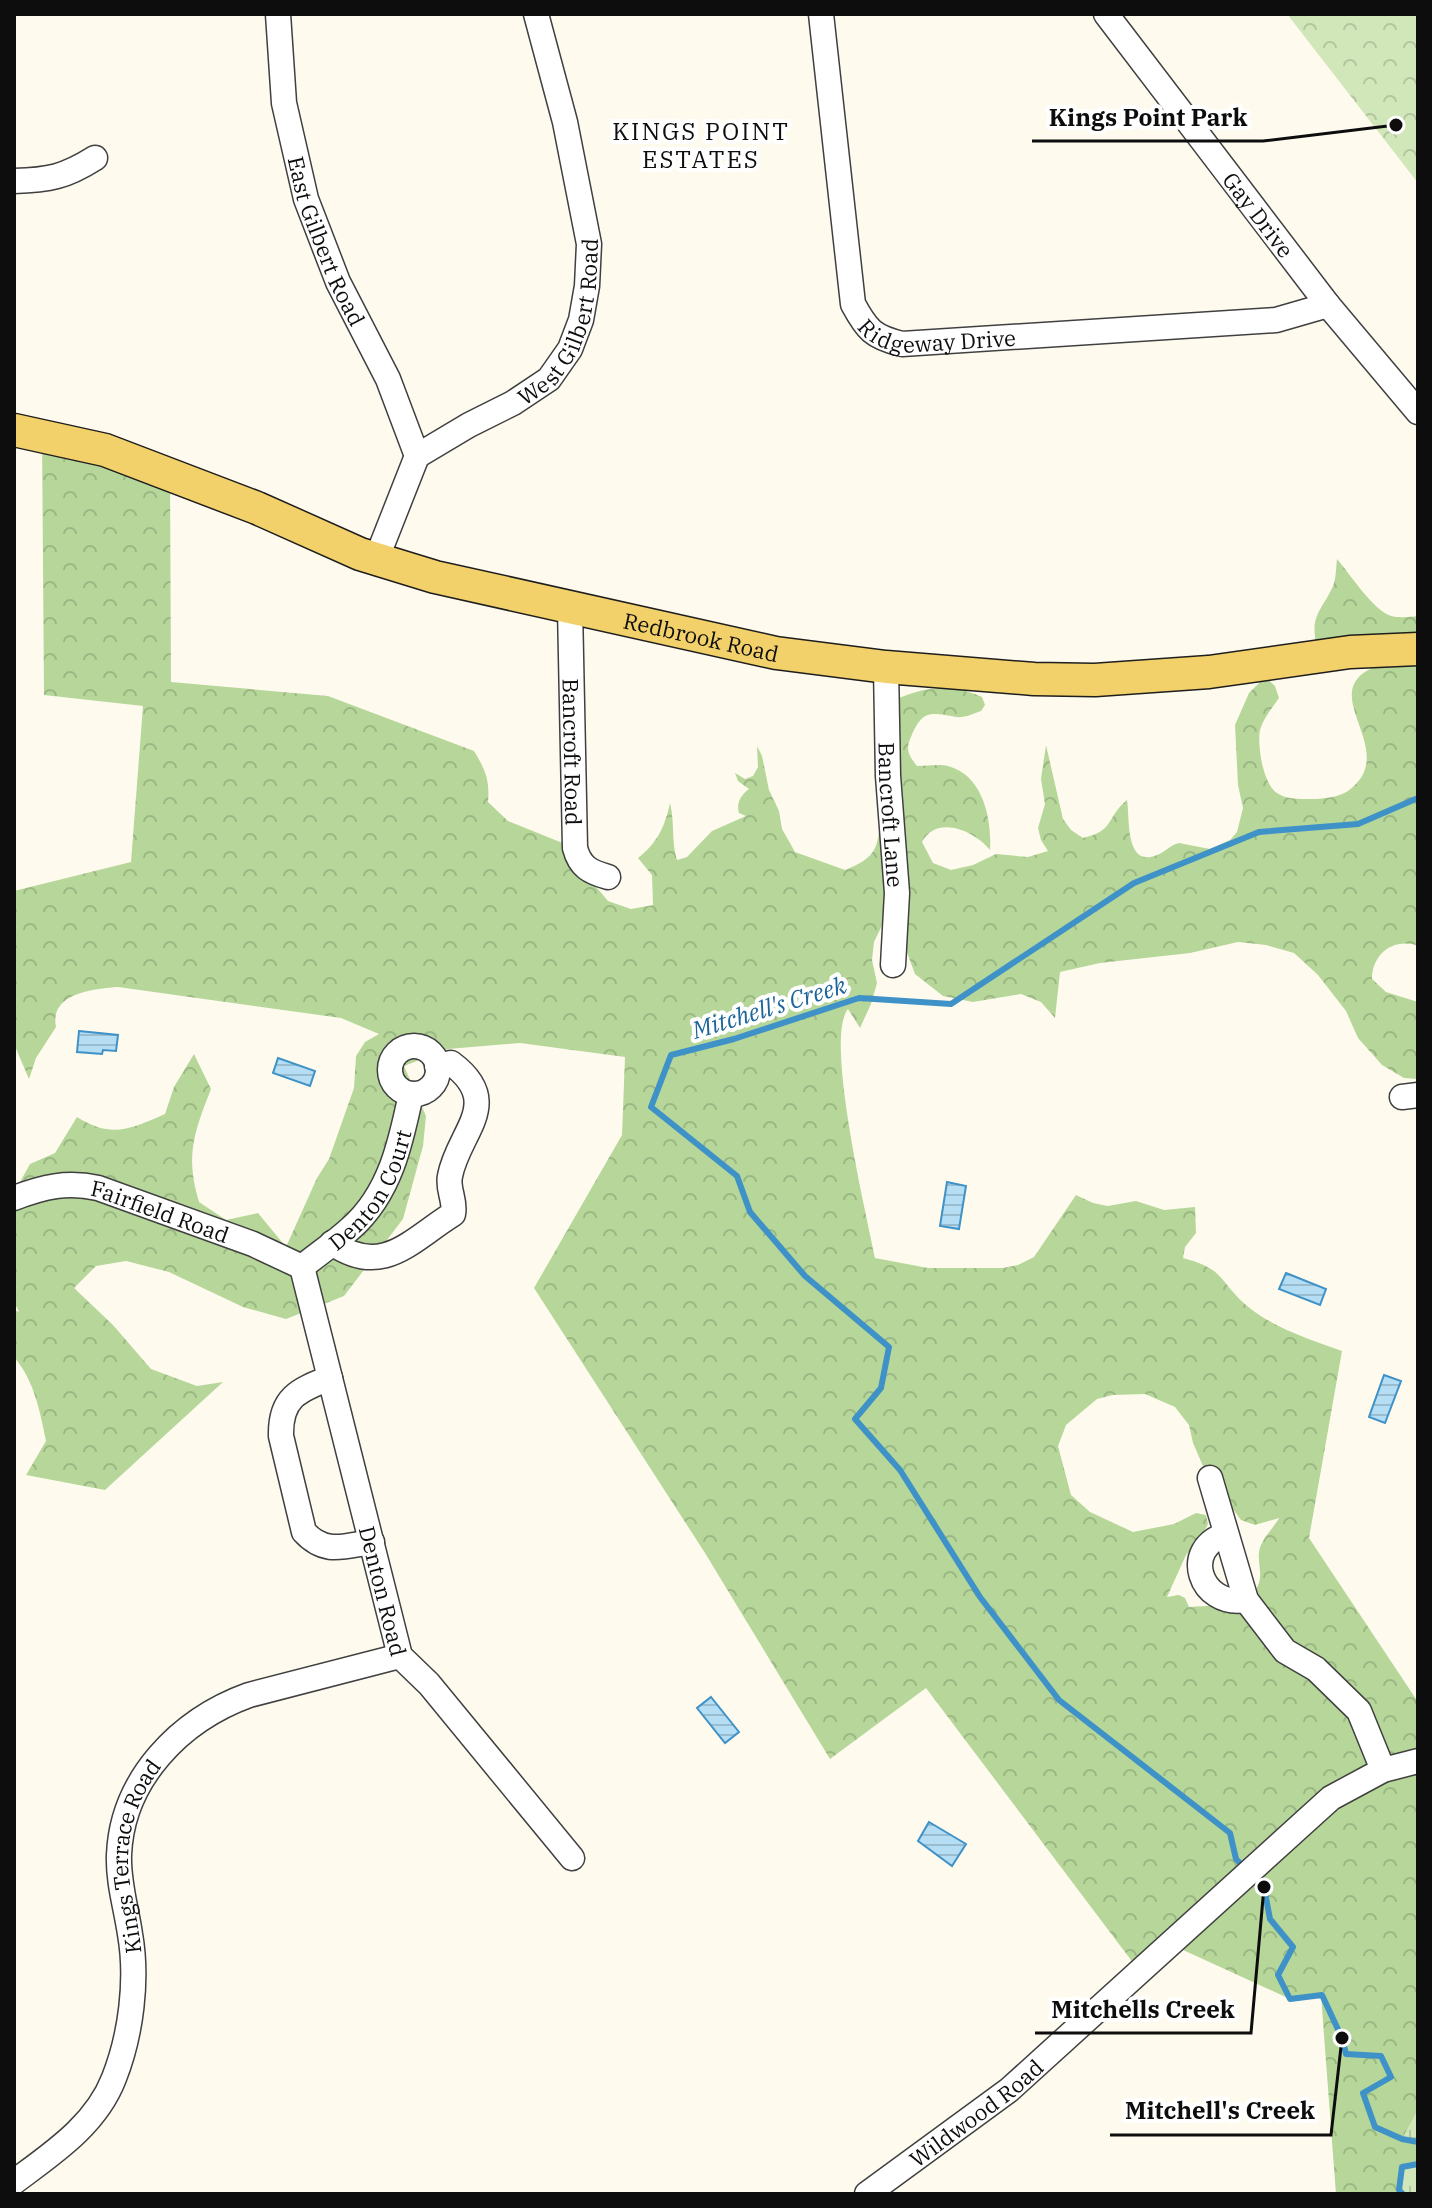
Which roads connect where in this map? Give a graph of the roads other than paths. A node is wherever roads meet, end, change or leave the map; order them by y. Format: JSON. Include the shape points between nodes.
{"nodes":[{"id":1,"x":278,"y":14,"type":"edge"},
{"id":2,"x":536,"y":14,"type":"edge"},
{"id":3,"x":821,"y":14,"type":"edge"},
{"id":4,"x":1106,"y":14,"type":"edge"},
{"id":5,"x":95,"y":158,"type":"dead end"},
{"id":6,"x":14,"y":181,"type":"edge"},
{"id":7,"x":1328,"y":305,"type":"junction"},
{"id":8,"x":1418,"y":412,"type":"edge"},
{"id":9,"x":14,"y":430,"type":"edge"},
{"id":10,"x":417,"y":456,"type":"junction"},
{"id":11,"x":376,"y":560,"type":"junction"},
{"id":12,"x":570,"y":608,"type":"junction"},
{"id":13,"x":1418,"y":649,"type":"edge"},
{"id":14,"x":886,"y":667,"type":"junction"},
{"id":15,"x":608,"y":877,"type":"dead end"},
{"id":16,"x":893,"y":965,"type":"dead end"},
{"id":17,"x":437,"y":1066,"type":"junction"},
{"id":18,"x":411,"y":1094,"type":"junction"},
{"id":19,"x":14,"y":1198,"type":"edge"},
{"id":20,"x":332,"y":1243,"type":"junction"},
{"id":21,"x":302,"y":1267,"type":"junction"},
{"id":22,"x":330,"y":1378,"type":"junction"},
{"id":23,"x":1210,"y":1478,"type":"dead end"},
{"id":24,"x":1226,"y":1535,"type":"junction"},
{"id":25,"x":372,"y":1542,"type":"junction"},
{"id":26,"x":1246,"y":1600,"type":"junction"},
{"id":27,"x":400,"y":1656,"type":"junction"},
{"id":28,"x":1418,"y":1761,"type":"edge"},
{"id":29,"x":1383,"y":1770,"type":"junction"},
{"id":30,"x":572,"y":1858,"type":"dead end"},
{"id":31,"x":14,"y":2182,"type":"edge"},
{"id":32,"x":867,"y":2194,"type":"edge"}],
"edges":[{"from":1,"to":10,"type":"street","name":"East Gilbert Road","via":[[284,103],[306,199]]},
{"from":2,"to":10,"type":"street","name":"West Gilbert Road","via":[[565,122],[589,244],[581,320],[570,349],[549,379]]},
{"from":3,"to":7,"type":"street","name":"Ridgeway Drive","via":[[853,304],[866,328],[884,339],[902,344],[1276,320]]},
{"from":4,"to":7,"type":"street","name":"Gay Drive"},
{"from":5,"to":6,"type":"street","via":[[53,179]]},
{"from":7,"to":8,"type":"street","name":"Gay Drive"},
{"from":9,"to":11,"type":"main road","name":"Redbrook Road","via":[[105,450]]},
{"from":10,"to":11,"type":"street"},
{"from":11,"to":12,"type":"main road","name":"Redbrook Road"},
{"from":12,"to":14,"type":"main road","name":"Redbrook Road","via":[[776,653]]},
{"from":12,"to":15,"type":"street","name":"Bancroft Road","via":[[575,848],[582,866]]},
{"from":13,"to":14,"type":"main road","name":"Redbrook Road","via":[[1095,680]]},
{"from":14,"to":16,"type":"street","name":"Bancroft Lane","via":[[897,893]]},
{"from":17,"to":18,"type":"street","name":"Denton Court","via":[[431,1086]]},
{"from":17,"to":18,"type":"street","name":"Denton Court","via":[[431,1053],[416,1046],[394,1056],[391,1080]]},
{"from":17,"to":20,"type":"street","via":[[451,1063],[465,1073],[478,1110],[449,1178],[453,1214],[394,1254],[346,1253]]},
{"from":18,"to":20,"type":"street","name":"Denton Court","via":[[394,1164],[380,1193],[354,1226]]},
{"from":19,"to":21,"type":"street","name":"Fairfield Road","via":[[42,1187],[98,1188]]},
{"from":20,"to":21,"type":"street","name":"Denton Court"},
{"from":21,"to":22,"type":"street","name":"Denton Road"},
{"from":22,"to":25,"type":"street","name":"Denton Road"},
{"from":22,"to":25,"type":"street","via":[[300,1389],[280,1421],[304,1532],[328,1548]]},
{"from":23,"to":24,"type":"street"},
{"from":24,"to":26,"type":"street"},
{"from":24,"to":26,"type":"street","via":[[1203,1550],[1204,1580],[1218,1598]]},
{"from":25,"to":27,"type":"street","name":"Denton Road"},
{"from":26,"to":29,"type":"street","via":[[1285,1651],[1316,1669],[1359,1711]]},
{"from":27,"to":30,"type":"street","name":"Denton Road"},
{"from":27,"to":31,"type":"street","name":"Kings Terrace Road","via":[[225,1704],[176,1736],[153,1762],[121,1832],[120,1881],[133,1964],[124,2048],[114,2080],[86,2123]]},
{"from":28,"to":29,"type":"street","name":"Wildwood Road"},
{"from":29,"to":32,"type":"street","name":"Wildwood Road","via":[[1331,1798],[1009,2090]]}]}
